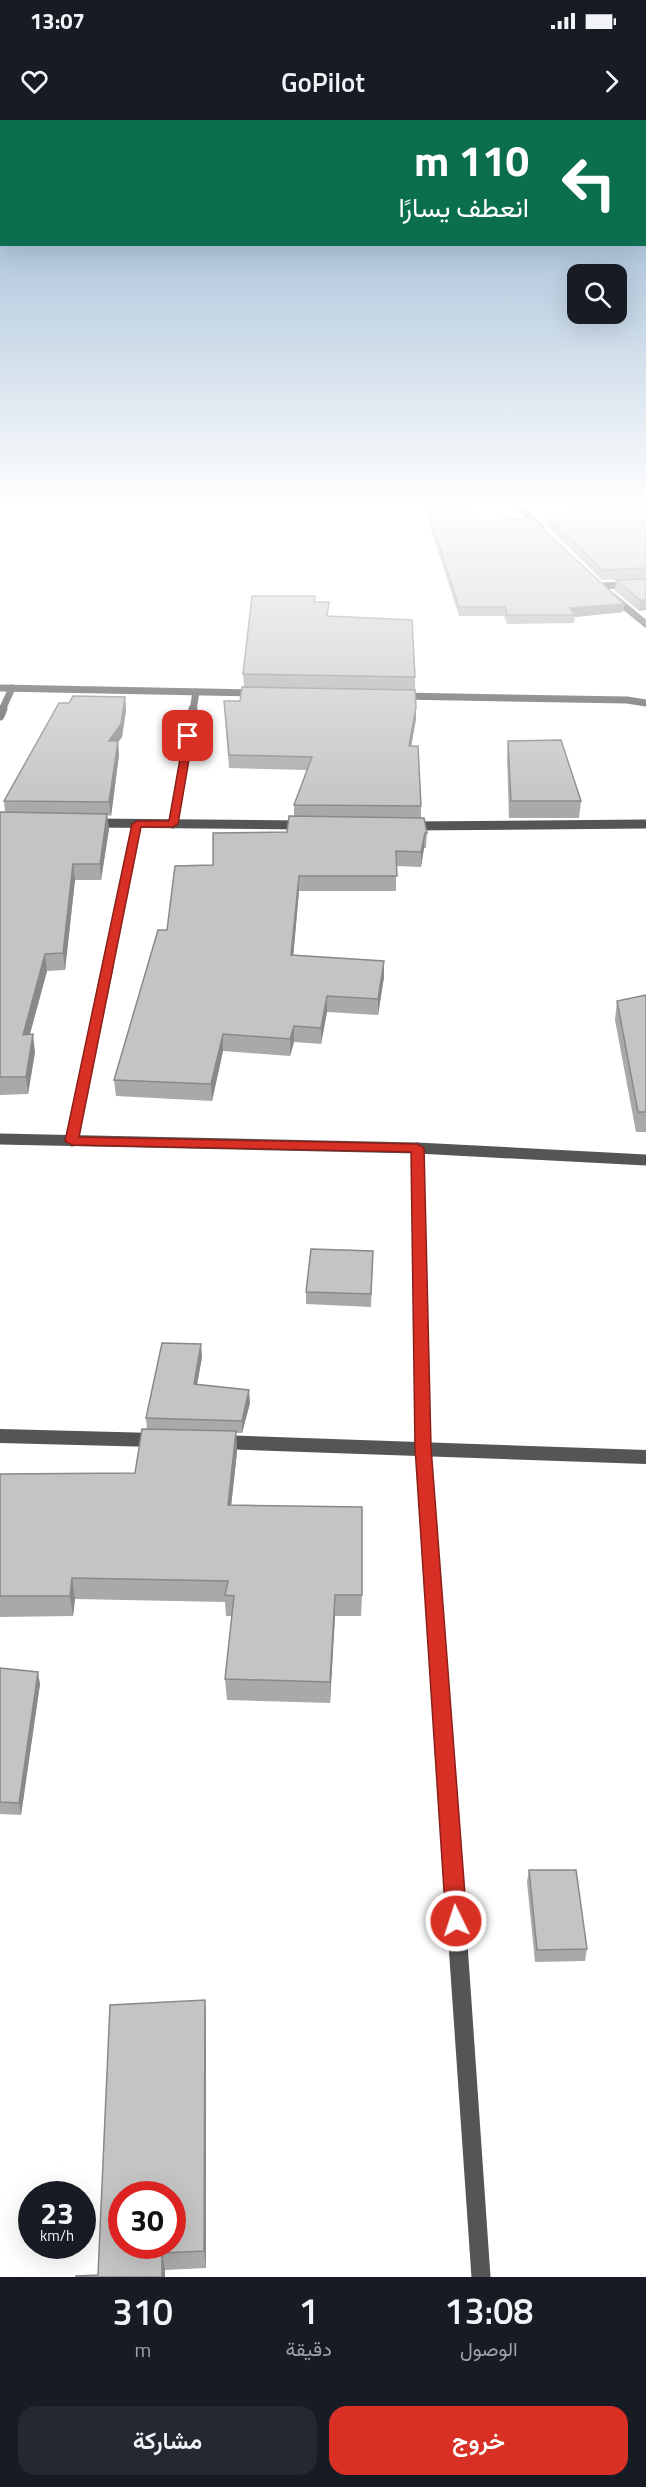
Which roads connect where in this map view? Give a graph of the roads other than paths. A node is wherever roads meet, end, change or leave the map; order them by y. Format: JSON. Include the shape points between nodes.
{"nodes":[{"id":1,"x":627,"y":609,"type":"edge"},
{"id":2,"x":646,"y":624,"type":"edge"},
{"id":3,"x":0,"y":688,"type":"edge"},
{"id":4,"x":12,"y":688,"type":"junction"},
{"id":5,"x":196,"y":692,"type":"junction"},
{"id":6,"x":268,"y":694,"type":"edge"},
{"id":7,"x":387,"y":696,"type":"edge"},
{"id":8,"x":646,"y":703,"type":"edge"},
{"id":9,"x":0,"y":716,"type":"edge"},
{"id":10,"x":80,"y":823,"type":"edge"},
{"id":11,"x":137,"y":824,"type":"junction"},
{"id":12,"x":173,"y":824,"type":"junction"},
{"id":13,"x":646,"y":824,"type":"edge"},
{"id":14,"x":315,"y":825,"type":"edge"},
{"id":15,"x":398,"y":826,"type":"edge"},
{"id":16,"x":0,"y":1139,"type":"edge"},
{"id":17,"x":72,"y":1141,"type":"junction"},
{"id":18,"x":417,"y":1148,"type":"junction"},
{"id":19,"x":646,"y":1161,"type":"edge"},
{"id":20,"x":0,"y":1436,"type":"edge"},
{"id":21,"x":165,"y":1440,"type":"edge"},
{"id":22,"x":200,"y":1441,"type":"edge"},
{"id":23,"x":423,"y":1447,"type":"junction"},
{"id":24,"x":646,"y":1457,"type":"edge"},
{"id":25,"x":481,"y":2277,"type":"edge"}],
"edges":[{"from":1,"to":2,"type":"street"},
{"from":3,"to":4,"type":"street"},
{"from":4,"to":5,"type":"street"},
{"from":4,"to":9,"type":"street"},
{"from":5,"to":6,"type":"street"},
{"from":5,"to":12,"type":"street"},
{"from":7,"to":8,"type":"street"},
{"from":10,"to":11,"type":"street"},
{"from":11,"to":12,"type":"street"},
{"from":11,"to":17,"type":"street"},
{"from":12,"to":14,"type":"street"},
{"from":13,"to":15,"type":"street"},
{"from":16,"to":17,"type":"street"},
{"from":17,"to":18,"type":"street"},
{"from":18,"to":19,"type":"street"},
{"from":18,"to":23,"type":"street"},
{"from":20,"to":21,"type":"street"},
{"from":22,"to":23,"type":"street"},
{"from":23,"to":24,"type":"street"},
{"from":23,"to":25,"type":"street"}]}
